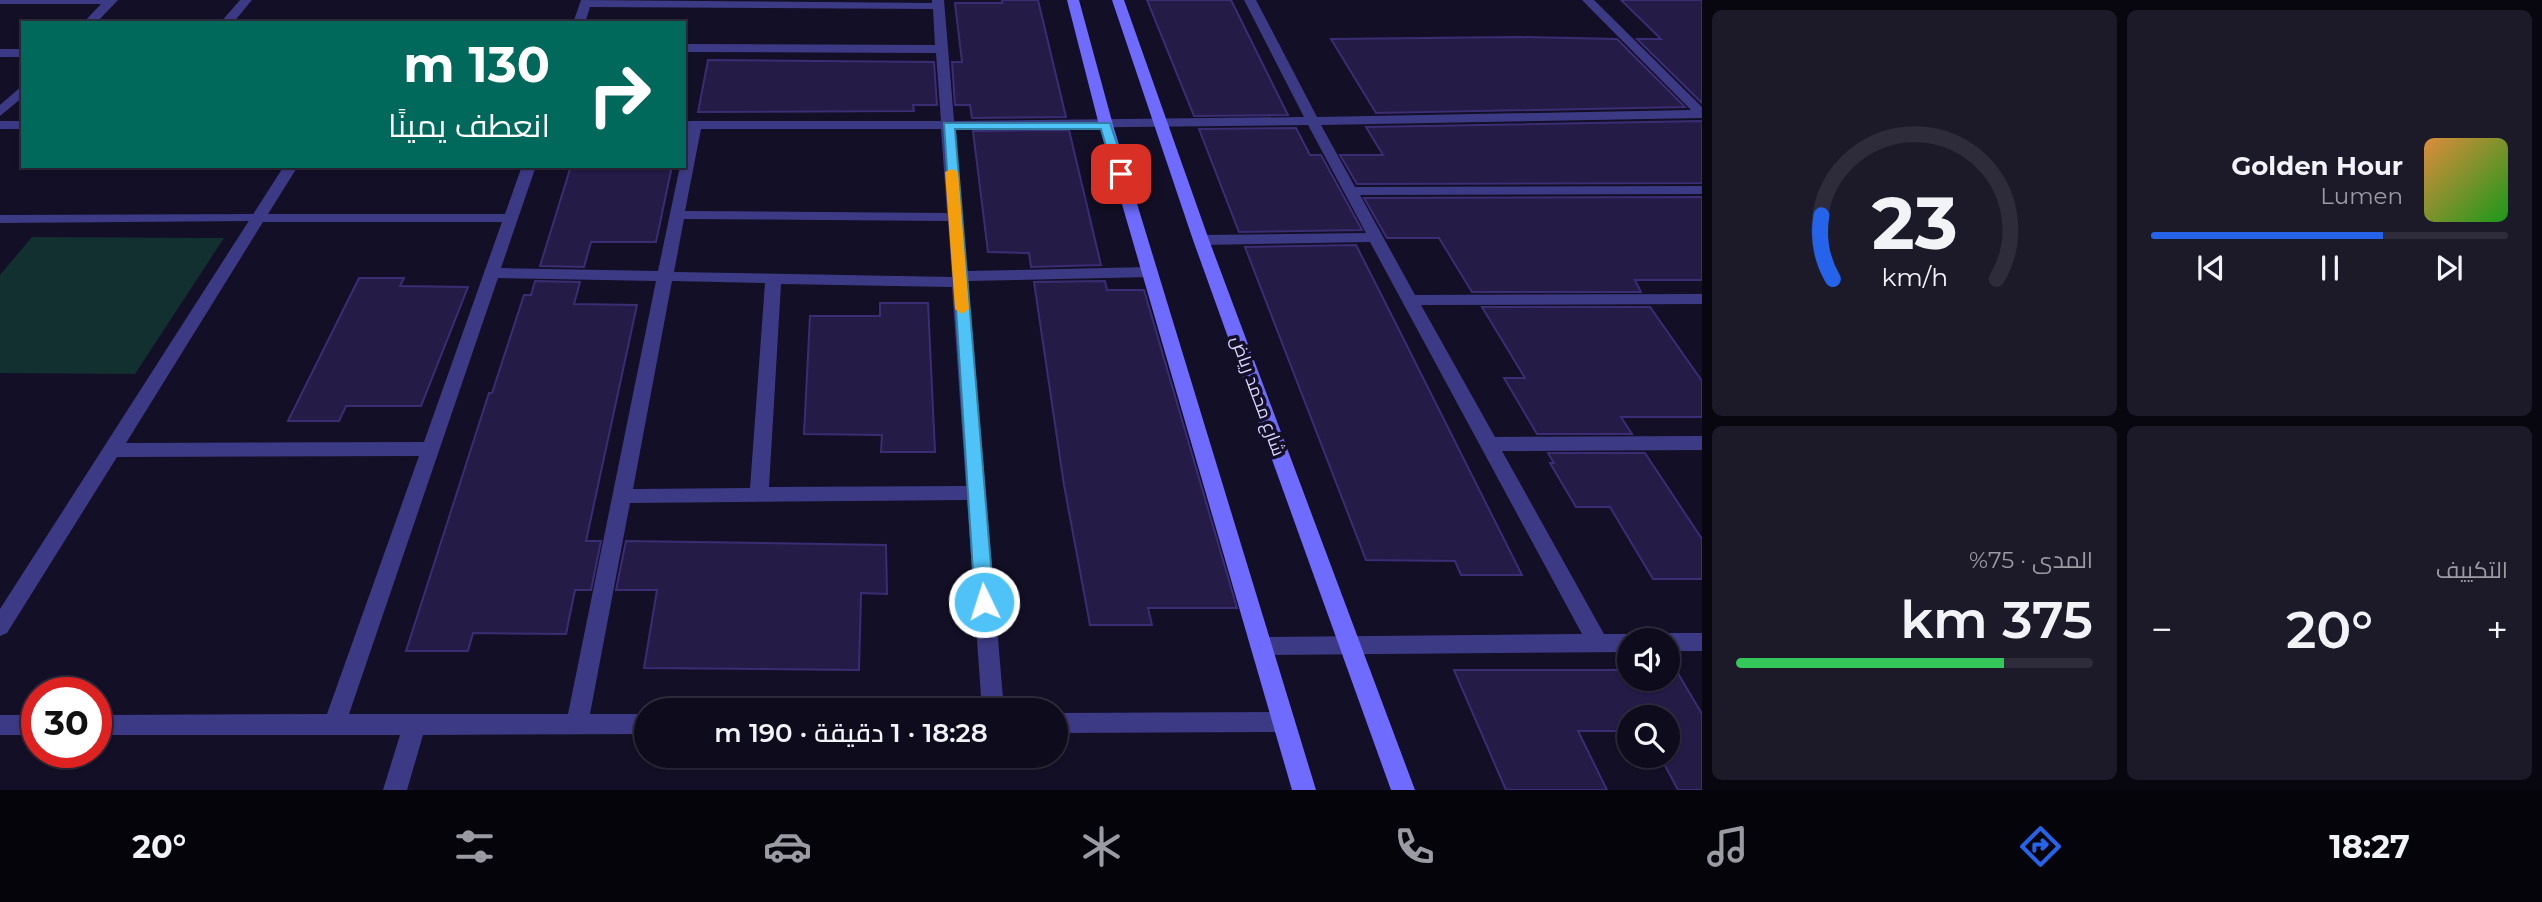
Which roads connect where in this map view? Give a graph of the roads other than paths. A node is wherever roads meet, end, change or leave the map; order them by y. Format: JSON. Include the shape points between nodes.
{"nodes":[{"id":1,"x":246,"y":0,"type":"edge"},
{"id":2,"x":1073,"y":0,"type":"edge"},
{"id":3,"x":1118,"y":0,"type":"edge"},
{"id":4,"x":1250,"y":0,"type":"edge"},
{"id":5,"x":1588,"y":0,"type":"edge"},
{"id":6,"x":0,"y":1,"type":"edge"},
{"id":7,"x":112,"y":1,"type":"edge"},
{"id":8,"x":586,"y":2,"type":"edge"},
{"id":9,"x":938,"y":3,"type":"edge"},
{"id":10,"x":91,"y":21,"type":"edge"},
{"id":11,"x":228,"y":21,"type":"edge"},
{"id":12,"x":580,"y":21,"type":"edge"},
{"id":13,"x":686,"y":48,"type":"edge"},
{"id":14,"x":942,"y":49,"type":"junction"},
{"id":15,"x":0,"y":53,"type":"edge"},
{"id":16,"x":21,"y":53,"type":"edge"},
{"id":17,"x":21,"y":91,"type":"edge"},
{"id":18,"x":0,"y":112,"type":"edge"},
{"id":19,"x":1702,"y":114,"type":"edge"},
{"id":20,"x":1311,"y":121,"type":"junction"},
{"id":21,"x":1159,"y":124,"type":"junction"},
{"id":22,"x":0,"y":125,"type":"edge"},
{"id":23,"x":21,"y":125,"type":"edge"},
{"id":24,"x":690,"y":125,"type":"edge"},
{"id":25,"x":948,"y":125,"type":"junction"},
{"id":26,"x":1106,"y":125,"type":"junction"},
{"id":27,"x":686,"y":155,"type":"edge"},
{"id":28,"x":290,"y":168,"type":"edge"},
{"id":29,"x":528,"y":168,"type":"edge"},
{"id":30,"x":684,"y":168,"type":"edge"},
{"id":31,"x":1702,"y":190,"type":"edge"},
{"id":32,"x":1349,"y":191,"type":"junction"},
{"id":33,"x":678,"y":215,"type":"junction"},
{"id":34,"x":258,"y":218,"type":"junction"},
{"id":35,"x":511,"y":218,"type":"junction"},
{"id":36,"x":955,"y":218,"type":"junction"},
{"id":37,"x":0,"y":219,"type":"edge"},
{"id":38,"x":1375,"y":237,"type":"junction"},
{"id":39,"x":1201,"y":240,"type":"junction"},
{"id":40,"x":1150,"y":272,"type":"junction"},
{"id":41,"x":492,"y":273,"type":"junction"},
{"id":42,"x":666,"y":276,"type":"junction"},
{"id":43,"x":773,"y":278,"type":"junction"},
{"id":44,"x":960,"y":279,"type":"junction"},
{"id":45,"x":1702,"y":299,"type":"edge"},
{"id":46,"x":1410,"y":300,"type":"junction"},
{"id":47,"x":1702,"y":443,"type":"edge"},
{"id":48,"x":1489,"y":444,"type":"junction"},
{"id":49,"x":431,"y":449,"type":"junction"},
{"id":50,"x":112,"y":450,"type":"junction"},
{"id":51,"x":976,"y":493,"type":"junction"},
{"id":52,"x":759,"y":495,"type":"junction"},
{"id":53,"x":622,"y":496,"type":"junction"},
{"id":54,"x":0,"y":627,"type":"edge"},
{"id":55,"x":1680,"y":642,"type":"edge"},
{"id":56,"x":1702,"y":642,"type":"edge"},
{"id":57,"x":1598,"y":643,"type":"junction"},
{"id":58,"x":1617,"y":643,"type":"edge"},
{"id":59,"x":1261,"y":646,"type":"junction"},
{"id":60,"x":1350,"y":646,"type":"junction"},
{"id":61,"x":992,"y":698,"type":"edge"},
{"id":62,"x":1284,"y":722,"type":"junction"},
{"id":63,"x":1068,"y":723,"type":"edge"},
{"id":64,"x":415,"y":724,"type":"junction"},
{"id":65,"x":577,"y":724,"type":"junction"},
{"id":66,"x":634,"y":724,"type":"edge"},
{"id":67,"x":0,"y":725,"type":"edge"},
{"id":68,"x":21,"y":725,"type":"edge"},
{"id":69,"x":112,"y":725,"type":"edge"},
{"id":70,"x":334,"y":725,"type":"junction"},
{"id":71,"x":395,"y":790,"type":"edge"},
{"id":72,"x":1304,"y":790,"type":"edge"},
{"id":73,"x":1404,"y":790,"type":"edge"}],
"edges":[{"from":1,"to":11,"type":"street"},
{"from":2,"to":26,"type":"street"},
{"from":3,"to":21,"type":"street","name":"شارع محمد رياض"},
{"from":4,"to":20,"type":"street"},
{"from":5,"to":19,"type":"street"},
{"from":6,"to":7,"type":"street"},
{"from":7,"to":10,"type":"street"},
{"from":8,"to":9,"type":"street"},
{"from":8,"to":12,"type":"street"},
{"from":9,"to":14,"type":"street"},
{"from":13,"to":14,"type":"street"},
{"from":14,"to":25,"type":"street"},
{"from":15,"to":16,"type":"street"},
{"from":17,"to":18,"type":"street"},
{"from":19,"to":20,"type":"street"},
{"from":20,"to":21,"type":"street"},
{"from":20,"to":32,"type":"street"},
{"from":21,"to":26,"type":"street"},
{"from":21,"to":39,"type":"street","name":"شارع محمد رياض"},
{"from":22,"to":23,"type":"street"},
{"from":24,"to":25,"type":"street"},
{"from":24,"to":27,"type":"street"},
{"from":25,"to":26,"type":"street"},
{"from":25,"to":36,"type":"street"},
{"from":26,"to":40,"type":"street"},
{"from":28,"to":34,"type":"street"},
{"from":29,"to":35,"type":"street"},
{"from":30,"to":33,"type":"street"},
{"from":31,"to":32,"type":"street"},
{"from":32,"to":38,"type":"street"},
{"from":33,"to":36,"type":"street"},
{"from":33,"to":42,"type":"street"},
{"from":34,"to":35,"type":"street"},
{"from":34,"to":37,"type":"street"},
{"from":34,"to":50,"type":"street"},
{"from":35,"to":41,"type":"street"},
{"from":36,"to":44,"type":"street"},
{"from":38,"to":39,"type":"street"},
{"from":38,"to":46,"type":"street"},
{"from":39,"to":60,"type":"street","name":"شارع محمد رياض"},
{"from":40,"to":44,"type":"street"},
{"from":40,"to":59,"type":"street"},
{"from":41,"to":42,"type":"street"},
{"from":41,"to":49,"type":"street"},
{"from":42,"to":43,"type":"street"},
{"from":42,"to":53,"type":"street"},
{"from":43,"to":44,"type":"street"},
{"from":43,"to":52,"type":"street"},
{"from":44,"to":51,"type":"street"},
{"from":45,"to":46,"type":"street"},
{"from":46,"to":48,"type":"street"},
{"from":47,"to":48,"type":"street"},
{"from":48,"to":57,"type":"street"},
{"from":49,"to":50,"type":"street"},
{"from":49,"to":70,"type":"street"},
{"from":50,"to":54,"type":"street"},
{"from":51,"to":52,"type":"street"},
{"from":51,"to":61,"type":"street"},
{"from":52,"to":53,"type":"street"},
{"from":53,"to":65,"type":"street"},
{"from":55,"to":56,"type":"street"},
{"from":57,"to":58,"type":"street"},
{"from":57,"to":60,"type":"street"},
{"from":59,"to":60,"type":"street"},
{"from":59,"to":62,"type":"street"},
{"from":60,"to":73,"type":"street","name":"شارع محمد رياض"},
{"from":62,"to":63,"type":"street"},
{"from":62,"to":72,"type":"street"},
{"from":64,"to":65,"type":"street"},
{"from":64,"to":70,"type":"street"},
{"from":64,"to":71,"type":"street"},
{"from":65,"to":66,"type":"street"},
{"from":67,"to":68,"type":"street"},
{"from":69,"to":70,"type":"street"}]}
